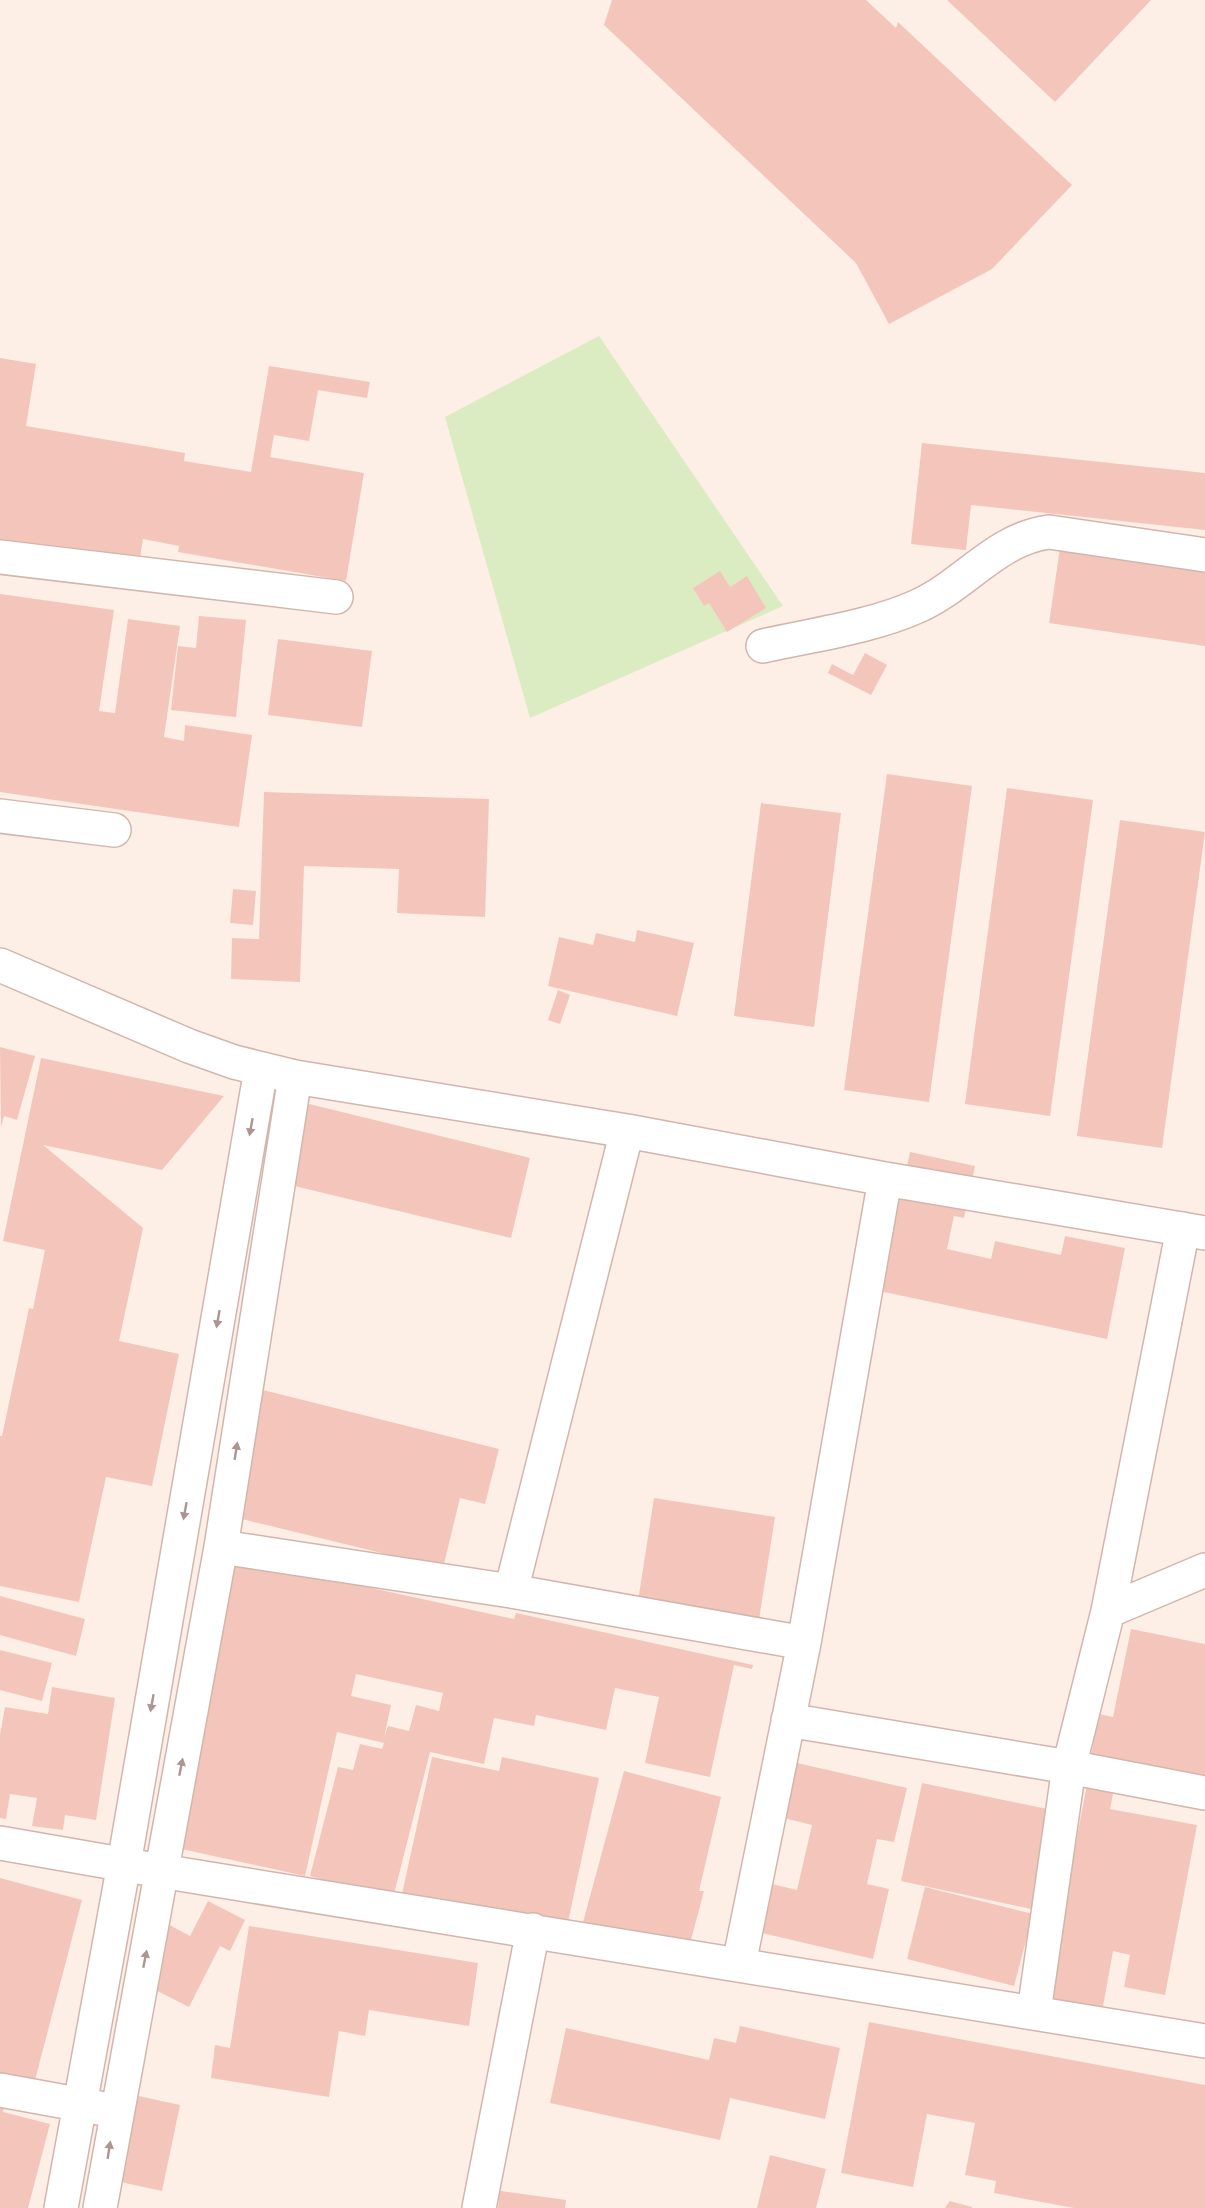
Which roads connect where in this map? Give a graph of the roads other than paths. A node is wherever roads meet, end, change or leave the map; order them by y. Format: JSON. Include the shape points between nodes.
{"nodes":[{"id":1,"x":1205,"y":555,"type":"edge"},
{"id":2,"x":0,"y":557,"type":"edge"},
{"id":3,"x":336,"y":597,"type":"dead end"},
{"id":4,"x":763,"y":646,"type":"dead end"},
{"id":5,"x":0,"y":816,"type":"edge"},
{"id":6,"x":114,"y":830,"type":"dead end"},
{"id":7,"x":0,"y":965,"type":"edge"},
{"id":8,"x":261,"y":1069,"type":"junction"},
{"id":9,"x":295,"y":1077,"type":"junction"},
{"id":10,"x":627,"y":1131,"type":"junction"},
{"id":11,"x":885,"y":1179,"type":"junction"},
{"id":12,"x":1194,"y":1231,"type":"edge"},
{"id":13,"x":221,"y":1547,"type":"junction"},
{"id":14,"x":1205,"y":1570,"type":"edge"},
{"id":15,"x":511,"y":1591,"type":"junction"},
{"id":16,"x":1108,"y":1611,"type":"junction"},
{"id":17,"x":804,"y":1643,"type":"junction"},
{"id":18,"x":788,"y":1720,"type":"junction"},
{"id":19,"x":1069,"y":1767,"type":"junction"},
{"id":20,"x":1205,"y":1793,"type":"edge"},
{"id":21,"x":0,"y":1842,"type":"edge"},
{"id":22,"x":124,"y":1864,"type":"junction"},
{"id":23,"x":161,"y":1871,"type":"junction"},
{"id":24,"x":533,"y":1930,"type":"junction"},
{"id":25,"x":739,"y":1964,"type":"junction"},
{"id":26,"x":1034,"y":2012,"type":"junction"},
{"id":27,"x":1205,"y":2041,"type":"edge"},
{"id":28,"x":0,"y":2090,"type":"edge"},
{"id":29,"x":78,"y":2104,"type":"junction"},
{"id":30,"x":116,"y":2110,"type":"junction"},
{"id":31,"x":61,"y":2208,"type":"edge"},
{"id":32,"x":100,"y":2208,"type":"edge"},
{"id":33,"x":479,"y":2208,"type":"edge"}],
"edges":[{"from":1,"to":4,"type":"street","via":[[1049,532],[1031,534],[1014,541],[917,606],[883,618]]},
{"from":2,"to":3,"type":"street"},
{"from":5,"to":6,"type":"street"},
{"from":7,"to":8,"type":"street","via":[[180,1043]]},
{"from":8,"to":9,"type":"street"},
{"from":8,"to":22,"type":"street","one_way":true},
{"from":9,"to":10,"type":"street"},
{"from":13,"to":9,"type":"street","one_way":true},
{"from":10,"to":11,"type":"street"},
{"from":10,"to":15,"type":"street"},
{"from":11,"to":12,"type":"street"},
{"from":11,"to":17,"type":"street"},
{"from":12,"to":16,"type":"street"},
{"from":13,"to":15,"type":"street"},
{"from":23,"to":13,"type":"street","one_way":true},
{"from":14,"to":16,"type":"street"},
{"from":15,"to":17,"type":"street"},
{"from":16,"to":19,"type":"street"},
{"from":17,"to":18,"type":"street"},
{"from":18,"to":19,"type":"street"},
{"from":18,"to":25,"type":"street"},
{"from":19,"to":20,"type":"street"},
{"from":19,"to":26,"type":"street"},
{"from":21,"to":22,"type":"street"},
{"from":22,"to":23,"type":"street"},
{"from":22,"to":29,"type":"street"},
{"from":23,"to":24,"type":"street"},
{"from":30,"to":23,"type":"street","one_way":true},
{"from":24,"to":25,"type":"street"},
{"from":24,"to":33,"type":"street"},
{"from":25,"to":26,"type":"street"},
{"from":26,"to":27,"type":"street"},
{"from":28,"to":29,"type":"street"},
{"from":29,"to":30,"type":"street"},
{"from":29,"to":31,"type":"street"},
{"from":32,"to":30,"type":"street","one_way":true}]}
